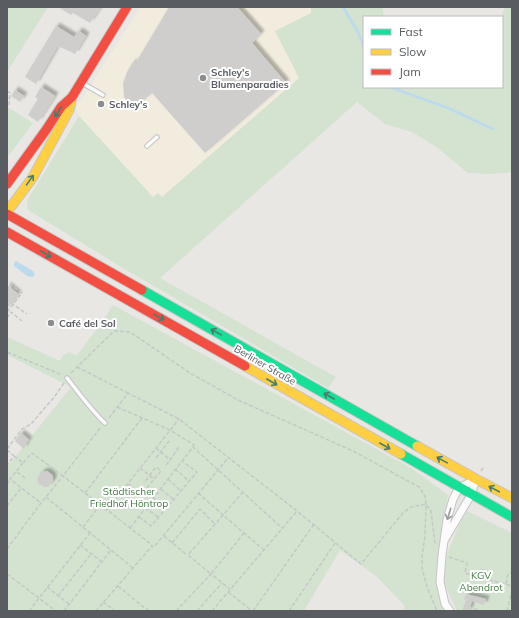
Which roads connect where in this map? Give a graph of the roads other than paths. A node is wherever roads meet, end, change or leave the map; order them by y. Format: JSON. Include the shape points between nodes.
{"nodes":[{"id":1,"x":128,"y":7,"type":"edge"},
{"id":2,"x":81,"y":82,"type":"junction"},
{"id":3,"x":103,"y":95,"type":"dead end"},
{"id":4,"x":72,"y":97,"type":"junction"},
{"id":5,"x":157,"y":137,"type":"dead end"},
{"id":6,"x":147,"y":146,"type":"dead end"},
{"id":7,"x":7,"y":184,"type":"edge"},
{"id":8,"x":7,"y":213,"type":"edge"},
{"id":9,"x":7,"y":232,"type":"edge"},
{"id":10,"x":67,"y":378,"type":"road end"},
{"id":11,"x":105,"y":423,"type":"road end"},
{"id":12,"x":476,"y":479,"type":"junction"},
{"id":13,"x":459,"y":488,"type":"junction"},
{"id":14,"x":471,"y":495,"type":"junction"},
{"id":15,"x":512,"y":498,"type":"edge"},
{"id":16,"x":512,"y":518,"type":"edge"},
{"id":17,"x":444,"y":541,"type":"junction"},
{"id":18,"x":450,"y":611,"type":"edge"}],
"edges":[{"from":1,"to":2,"type":"main road"},
{"from":2,"to":3,"type":"lane"},
{"from":2,"to":4,"type":"main road"},
{"from":4,"to":7,"type":"main road","one_way":true,"via":[[61,107]]},
{"from":8,"to":4,"type":"main road","one_way":true,"via":[[42,161],[69,110]]},
{"from":5,"to":6,"type":"lane"},
{"from":12,"to":8,"type":"main road","name":"Berliner Straße","one_way":true},
{"from":9,"to":13,"type":"main road","name":"Berliner Straße","one_way":true},
{"from":10,"to":11,"type":"lane"},
{"from":12,"to":13,"type":"street"},
{"from":12,"to":14,"type":"street"},
{"from":15,"to":12,"type":"main road","name":"Berliner Straße","one_way":true},
{"from":13,"to":14,"type":"main road","name":"Berliner Straße"},
{"from":13,"to":17,"type":"street","one_way":true,"via":[[447,520]]},
{"from":14,"to":16,"type":"main road","name":"Berliner Straße"},
{"from":14,"to":17,"type":"street"},
{"from":17,"to":18,"type":"street","via":[[440,582],[445,604]]}]}
